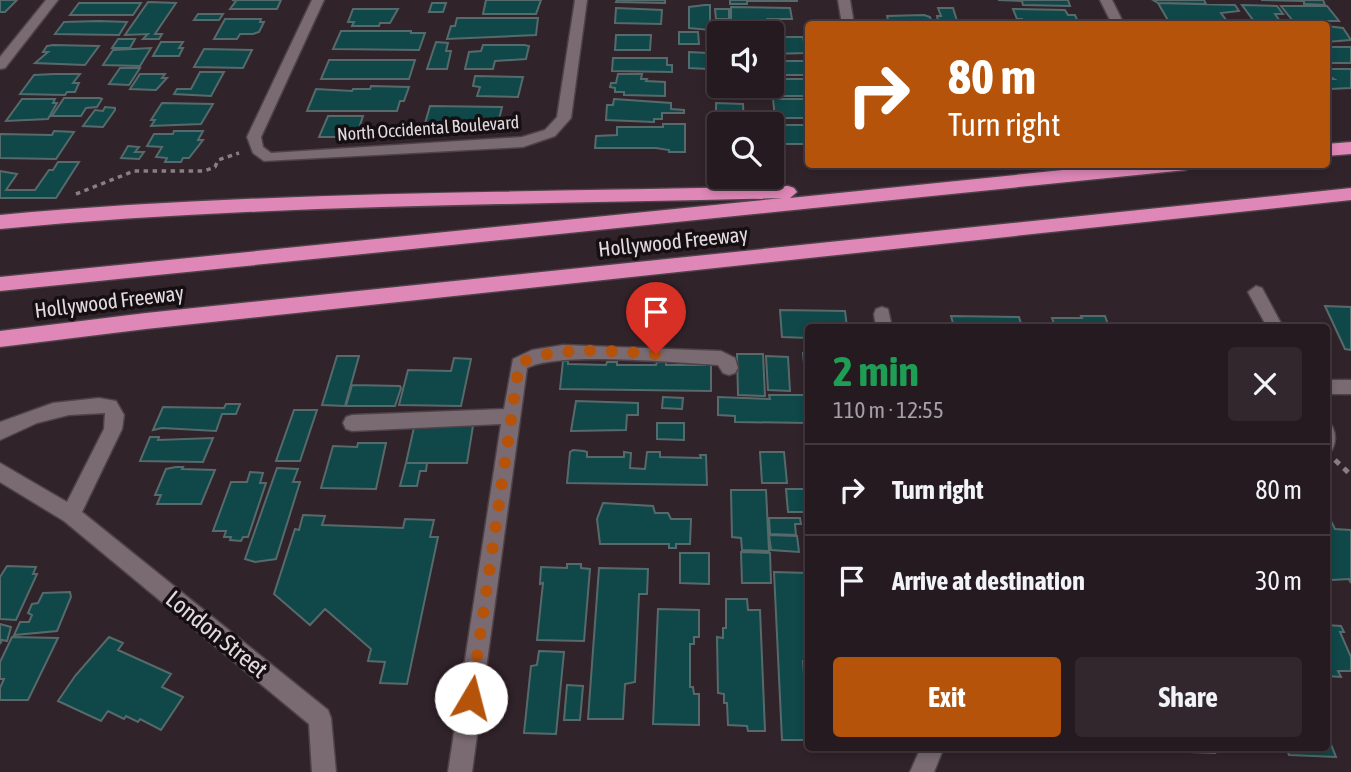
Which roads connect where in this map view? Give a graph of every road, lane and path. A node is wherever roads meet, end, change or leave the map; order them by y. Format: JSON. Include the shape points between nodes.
{"nodes":[{"id":1,"x":52,"y":0,"type":"edge"},
{"id":2,"x":318,"y":0,"type":"edge"},
{"id":3,"x":581,"y":0,"type":"edge"},
{"id":4,"x":844,"y":0,"type":"edge"},
{"id":5,"x":1106,"y":0,"type":"edge"},
{"id":6,"x":848,"y":21,"type":"edge"},
{"id":7,"x":1116,"y":21,"type":"edge"},
{"id":8,"x":0,"y":65,"type":"edge"},
{"id":9,"x":1351,"y":148,"type":"edge"},
{"id":10,"x":1330,"y":150,"type":"edge"},
{"id":11,"x":230,"y":156,"type":"dead end"},
{"id":12,"x":1147,"y":168,"type":"edge"},
{"id":13,"x":931,"y":190,"type":"junction"},
{"id":14,"x":1351,"y":194,"type":"edge"},
{"id":15,"x":66,"y":198,"type":"dead end"},
{"id":16,"x":1245,"y":206,"type":"junction"},
{"id":17,"x":1351,"y":207,"type":"edge"},
{"id":18,"x":0,"y":222,"type":"edge"},
{"id":19,"x":0,"y":284,"type":"edge"},
{"id":20,"x":1256,"y":292,"type":"dead end"},
{"id":21,"x":1273,"y":324,"type":"edge"},
{"id":22,"x":0,"y":339,"type":"edge"},
{"id":23,"x":729,"y":368,"type":"dead end"},
{"id":24,"x":1330,"y":387,"type":"edge"},
{"id":25,"x":1351,"y":387,"type":"edge"},
{"id":26,"x":511,"y":416,"type":"junction"},
{"id":27,"x":352,"y":423,"type":"dead end"},
{"id":28,"x":0,"y":432,"type":"edge"},
{"id":29,"x":0,"y":472,"type":"edge"},
{"id":30,"x":71,"y":515,"type":"junction"},
{"id":31,"x":931,"y":751,"type":"edge"},
{"id":32,"x":324,"y":772,"type":"edge"},
{"id":33,"x":460,"y":772,"type":"edge"},
{"id":34,"x":922,"y":772,"type":"edge"}],
"edges":[{"from":1,"to":8,"type":"street"},
{"from":2,"to":3,"type":"street","name":"North Occidental Boulevard","via":[[254,137],[255,148],[269,158],[523,142],[541,137],[564,118]]},
{"from":4,"to":6,"type":"street"},
{"from":5,"to":7,"type":"street"},
{"from":9,"to":10,"type":"highway"},
{"from":11,"to":15,"type":"path","via":[[204,171],[121,174]]},
{"from":12,"to":13,"type":"highway","name":"Hollywood Freeway"},
{"from":13,"to":18,"type":"highway","via":[[292,205]]},
{"from":13,"to":19,"type":"highway","name":"Hollywood Freeway"},
{"from":14,"to":16,"type":"highway","name":"Hollywood Freeway"},
{"from":16,"to":17,"type":"highway"},
{"from":16,"to":22,"type":"highway","name":"Hollywood Freeway"},
{"from":20,"to":21,"type":"street"},
{"from":23,"to":26,"type":"street","via":[[721,358],[563,352],[533,356],[519,364]]},
{"from":24,"to":25,"type":"street"},
{"from":26,"to":27,"type":"street"},
{"from":26,"to":33,"type":"street"},
{"from":28,"to":30,"type":"street","via":[[21,419],[95,403],[110,406],[115,415],[113,429]]},
{"from":29,"to":30,"type":"street","name":"London Street"},
{"from":30,"to":32,"type":"street","name":"London Street","via":[[320,718]]},
{"from":31,"to":34,"type":"street"}]}
